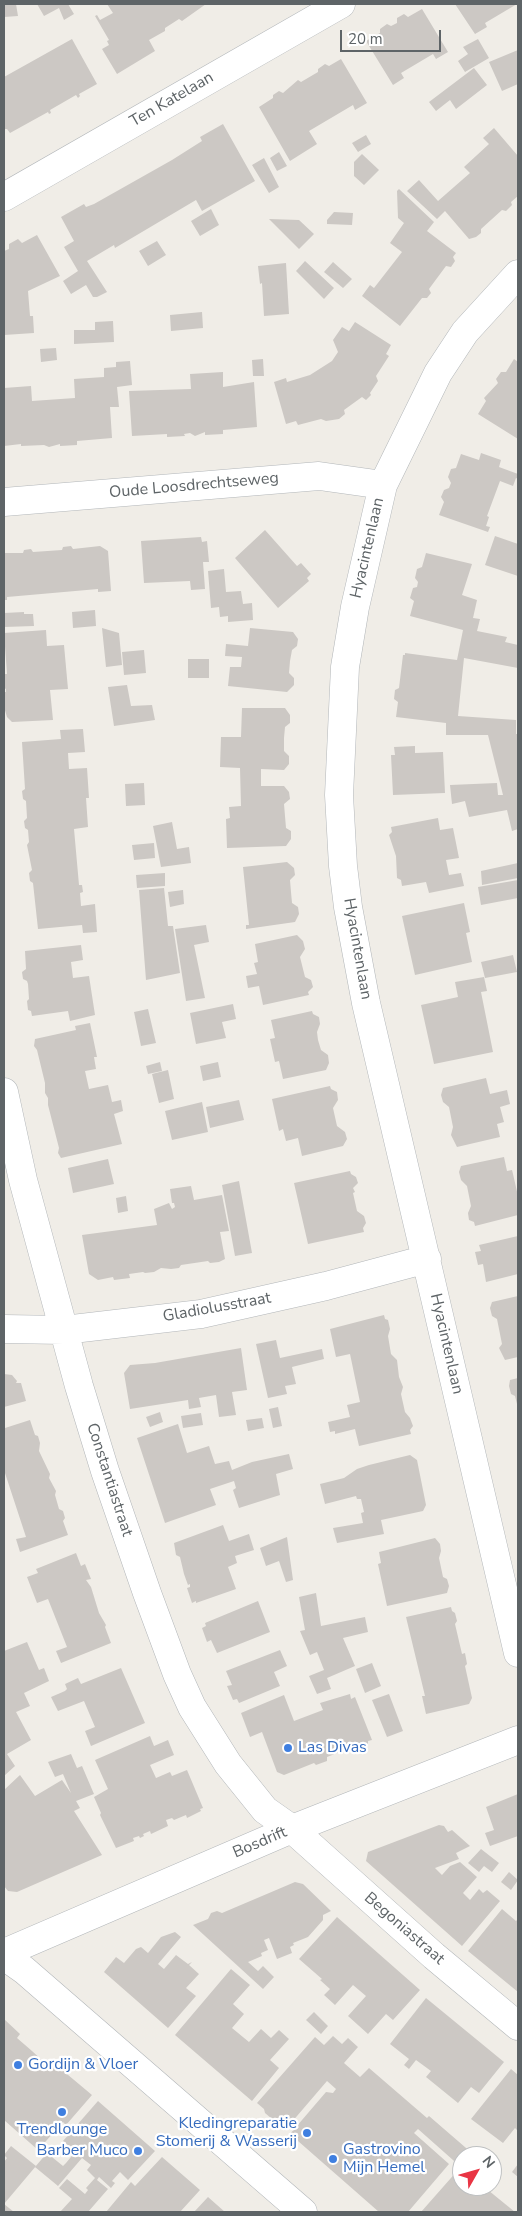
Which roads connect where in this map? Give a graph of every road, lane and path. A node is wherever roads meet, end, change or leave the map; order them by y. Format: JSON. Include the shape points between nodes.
{"nodes":[{"id":1,"x":341,"y":4,"type":"edge"},
{"id":2,"x":4,"y":197,"type":"edge"},
{"id":3,"x":518,"y":274,"type":"edge"},
{"id":4,"x":383,"y":485,"type":"junction"},
{"id":5,"x":4,"y":502,"type":"edge"},
{"id":6,"x":4,"y":1092,"type":"edge"},
{"id":7,"x":427,"y":1259,"type":"junction"},
{"id":8,"x":4,"y":1329,"type":"edge"},
{"id":9,"x":64,"y":1330,"type":"junction"},
{"id":10,"x":518,"y":1653,"type":"edge"},
{"id":11,"x":518,"y":1740,"type":"edge"},
{"id":12,"x":292,"y":1829,"type":"junction"},
{"id":13,"x":4,"y":1954,"type":"edge"},
{"id":14,"x":518,"y":2026,"type":"edge"},
{"id":15,"x":303,"y":2212,"type":"edge"}],
"edges":[{"from":1,"to":2,"type":"street","name":"Ten Katelaan"},
{"from":3,"to":4,"type":"street","name":"Hyacintenlaan","via":[[465,332],[438,373]]},
{"from":4,"to":5,"type":"street","name":"Oude Loosdrechtseweg","via":[[319,476]]},
{"from":4,"to":7,"type":"street","name":"Hyacintenlaan","via":[[345,667],[339,795],[342,866],[366,1002]]},
{"from":6,"to":9,"type":"street","name":"Constantiastraat","via":[[23,1180]]},
{"from":7,"to":9,"type":"street","name":"Gladiolusstraat","via":[[201,1314]]},
{"from":7,"to":10,"type":"street","name":"Hyacintenlaan"},
{"from":8,"to":9,"type":"street","name":"Gladiolusstraat"},
{"from":9,"to":12,"type":"street","name":"Constantiastraat","via":[[105,1471],[147,1593],[192,1707],[228,1764],[265,1810]]},
{"from":11,"to":12,"type":"street","name":"Bosdrift"},
{"from":12,"to":13,"type":"street","name":"Bosdrift"},
{"from":12,"to":14,"type":"street","name":"Begoniastraat"},
{"from":13,"to":15,"type":"street"}]}
